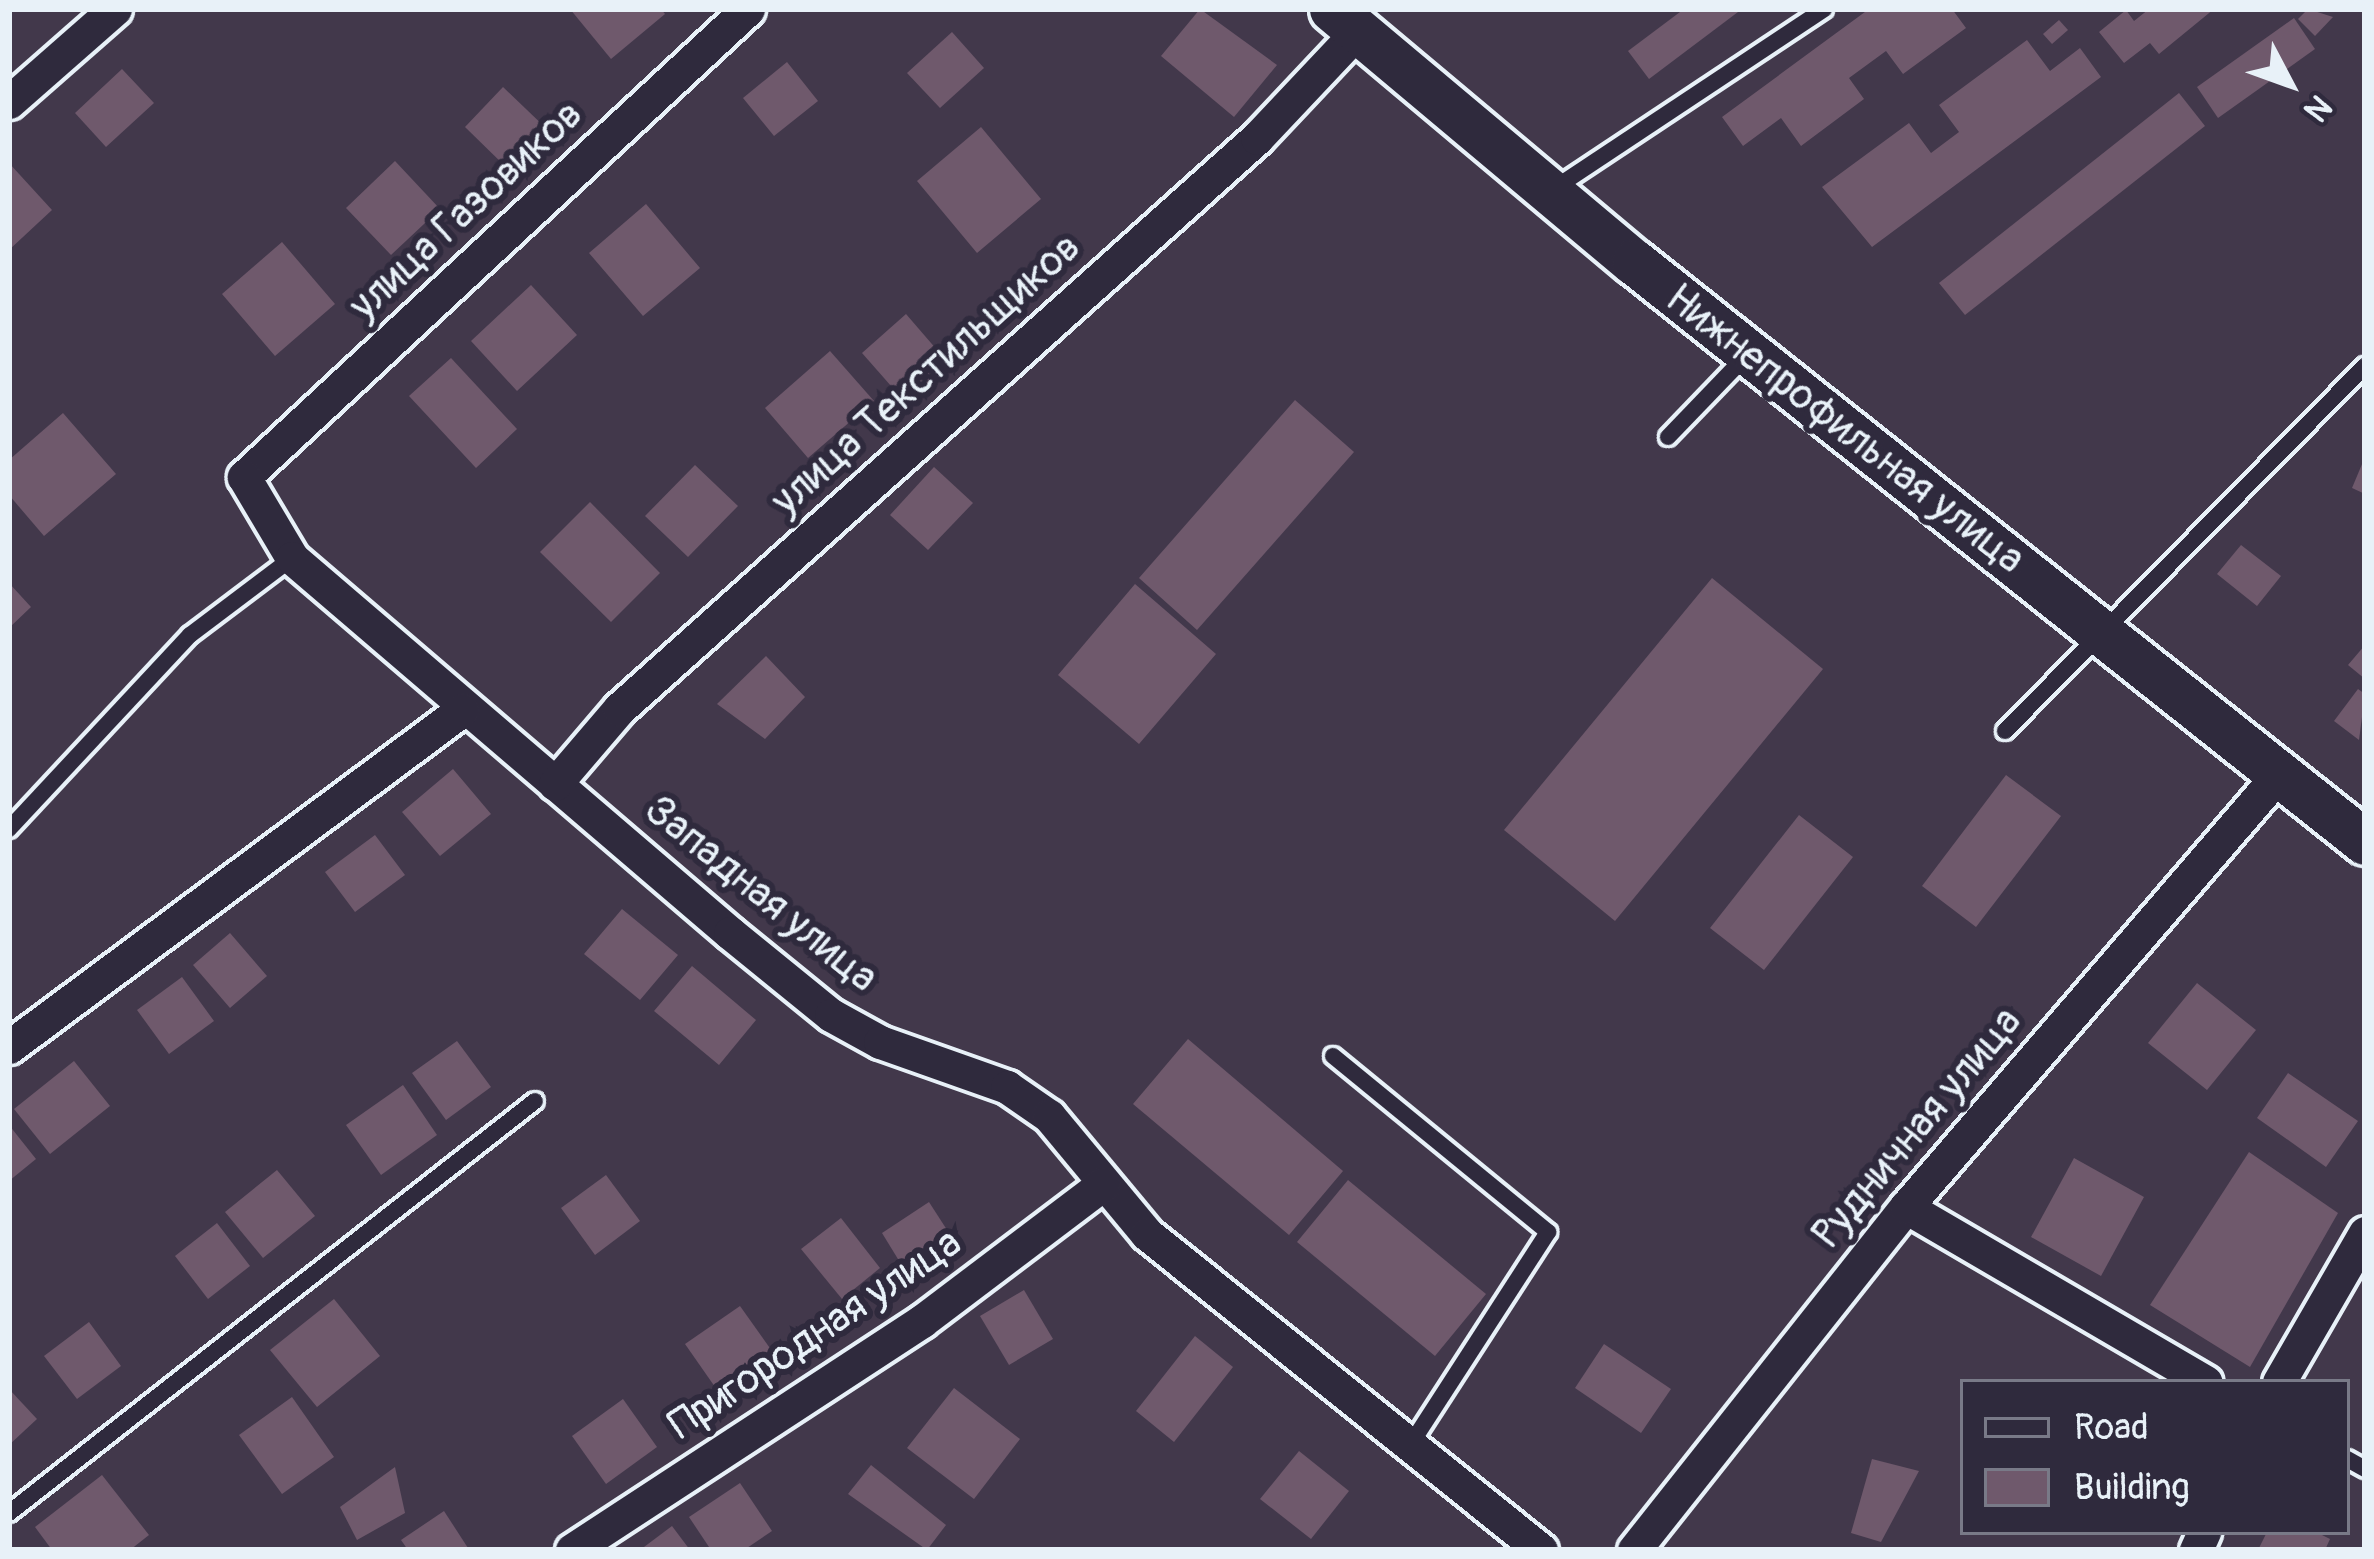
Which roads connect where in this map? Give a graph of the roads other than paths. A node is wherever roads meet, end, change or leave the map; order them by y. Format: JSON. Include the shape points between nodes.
{"nodes":[{"id":1,"x":115,"y":9,"type":"edge"},
{"id":2,"x":748,"y":9,"type":"edge"},
{"id":3,"x":1824,"y":9,"type":"edge"},
{"id":4,"x":1344,"y":20,"type":"edge"},
{"id":5,"x":9,"y":102,"type":"edge"},
{"id":6,"x":1549,"y":192,"type":"junction"},
{"id":7,"x":1748,"y":353,"type":"junction"},
{"id":8,"x":2365,"y":366,"type":"edge"},
{"id":9,"x":1668,"y":437,"type":"dead end"},
{"id":10,"x":244,"y":477,"type":"joint"},
{"id":11,"x":292,"y":558,"type":"junction"},
{"id":12,"x":2098,"y":629,"type":"junction"},
{"id":13,"x":462,"y":710,"type":"junction"},
{"id":14,"x":2005,"y":731,"type":"dead end"},
{"id":15,"x":2280,"y":773,"type":"junction"},
{"id":16,"x":555,"y":784,"type":"junction"},
{"id":17,"x":9,"y":829,"type":"edge"},
{"id":18,"x":2365,"y":842,"type":"edge"},
{"id":19,"x":9,"y":1047,"type":"edge"},
{"id":20,"x":1333,"y":1056,"type":"dead end"},
{"id":21,"x":535,"y":1101,"type":"dead end"},
{"id":22,"x":1103,"y":1184,"type":"junction"},
{"id":23,"x":1906,"y":1207,"type":"junction"},
{"id":24,"x":2365,"y":1233,"type":"edge"},
{"id":25,"x":2201,"y":1379,"type":"edge"},
{"id":26,"x":2281,"y":1379,"type":"edge"},
{"id":27,"x":1410,"y":1444,"type":"junction"},
{"id":28,"x":9,"y":1513,"type":"edge"},
{"id":29,"x":572,"y":1550,"type":"edge"},
{"id":30,"x":1540,"y":1550,"type":"edge"},
{"id":31,"x":1634,"y":1550,"type":"edge"}],
"edges":[{"from":1,"to":5,"type":"street"},
{"from":2,"to":10,"type":"street","name":"улица Газовиков"},
{"from":3,"to":6,"type":"lane"},
{"from":4,"to":6,"type":"street","name":"Нижнепрофильная улица"},
{"from":4,"to":16,"type":"street","name":"улица Текстильщиков","via":[[1257,138],[619,709]]},
{"from":6,"to":7,"type":"street","name":"Нижнепрофильная улица"},
{"from":7,"to":9,"type":"lane"},
{"from":7,"to":12,"type":"street","name":"Нижнепрофильная улица"},
{"from":8,"to":12,"type":"lane"},
{"from":10,"to":11,"type":"street","name":"Западная улица"},
{"from":11,"to":13,"type":"street","name":"Западная улица"},
{"from":11,"to":17,"type":"lane","via":[[190,635]]},
{"from":12,"to":14,"type":"lane"},
{"from":12,"to":15,"type":"street","name":"Нижнепрофильная улица"},
{"from":13,"to":16,"type":"street","name":"Западная улица"},
{"from":13,"to":19,"type":"street"},
{"from":15,"to":18,"type":"street","name":"Нижнепрофильная улица"},
{"from":15,"to":23,"type":"street","name":"Рудничная улица"},
{"from":16,"to":22,"type":"street","name":"Западная улица","via":[[831,1015],[880,1042],[1007,1088],[1048,1116]]},
{"from":20,"to":27,"type":"lane","via":[[1548,1232]]},
{"from":21,"to":28,"type":"lane"},
{"from":22,"to":27,"type":"street","name":"Западная улица","via":[[1147,1234]]},
{"from":22,"to":29,"type":"street","name":"Пригородная улица","via":[[922,1321]]},
{"from":23,"to":25,"type":"street"},
{"from":23,"to":31,"type":"street","name":"Рудничная улица"},
{"from":24,"to":26,"type":"street"},
{"from":27,"to":30,"type":"street","name":"Западная улица"}]}
